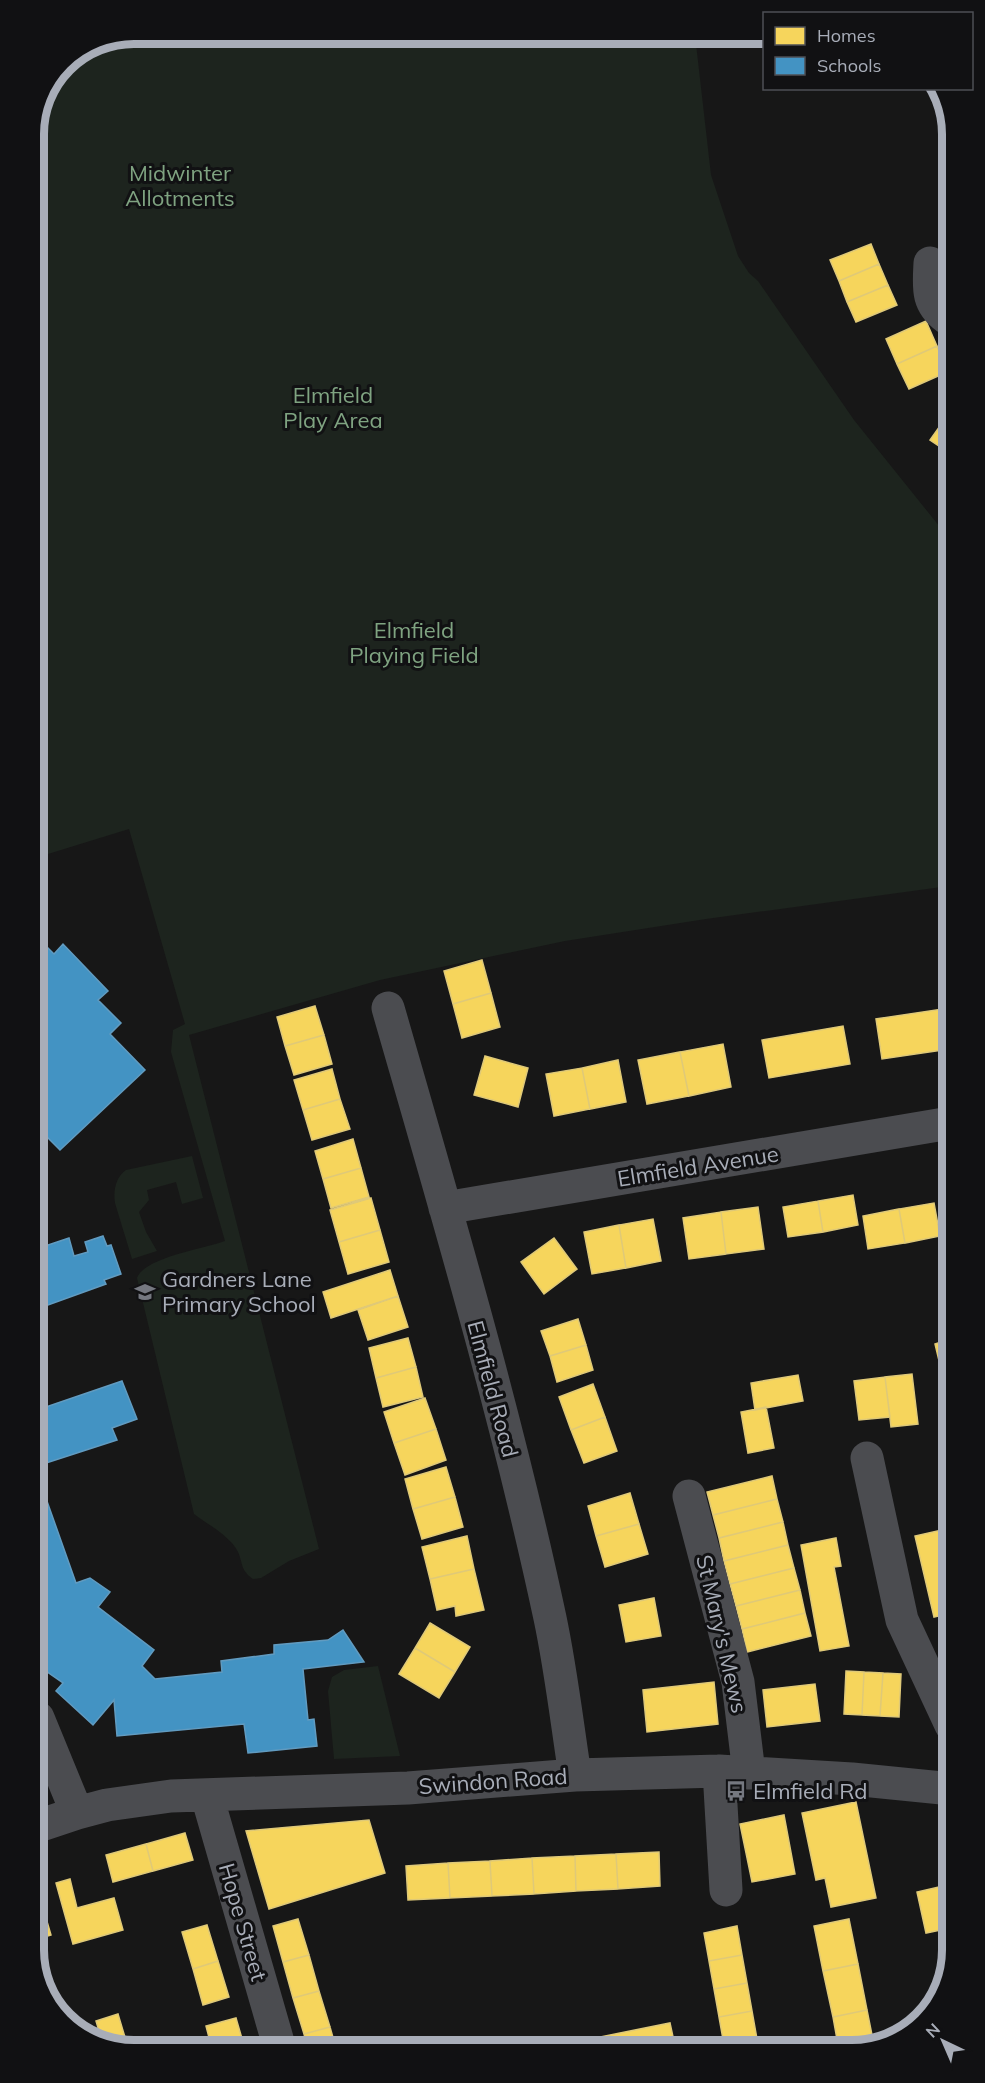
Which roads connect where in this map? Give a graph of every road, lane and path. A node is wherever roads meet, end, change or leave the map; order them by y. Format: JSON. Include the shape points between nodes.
{"nodes":[{"id":1,"x":930,"y":263,"type":"dead end"},
{"id":2,"x":942,"y":314,"type":"edge"},
{"id":3,"x":388,"y":1008,"type":"dead end"},
{"id":4,"x":942,"y":1124,"type":"edge"},
{"id":5,"x":446,"y":1208,"type":"junction"},
{"id":6,"x":867,"y":1458,"type":"dead end"},
{"id":7,"x":689,"y":1496,"type":"dead end"},
{"id":8,"x":942,"y":1706,"type":"edge"},
{"id":9,"x":44,"y":1733,"type":"edge"},
{"id":10,"x":734,"y":1772,"type":"junction"},
{"id":11,"x":575,"y":1775,"type":"junction"},
{"id":12,"x":942,"y":1780,"type":"edge"},
{"id":13,"x":207,"y":1796,"type":"junction"},
{"id":14,"x":77,"y":1813,"type":"junction"},
{"id":15,"x":44,"y":1824,"type":"edge"},
{"id":16,"x":726,"y":1890,"type":"dead end"},
{"id":17,"x":277,"y":2039,"type":"edge"}],
"edges":[{"from":1,"to":2,"type":"street","via":[[928,293]]},
{"from":3,"to":5,"type":"street","name":"Elmfield Road"},
{"from":4,"to":5,"type":"street","name":"Elmfield Avenue"},
{"from":5,"to":11,"type":"street","name":"Elmfield Road","via":[[525,1508],[550,1621]]},
{"from":6,"to":8,"type":"street","via":[[902,1620]]},
{"from":7,"to":10,"type":"street","name":"St Mary's Mews","via":[[738,1682]]},
{"from":9,"to":14,"type":"street"},
{"from":10,"to":11,"type":"street","name":"Swindon Road"},
{"from":10,"to":12,"type":"street","name":"Swindon Road"},
{"from":10,"to":16,"type":"street","name":"St Mary's Mews"},
{"from":11,"to":13,"type":"street","name":"Swindon Road","via":[[408,1788]]},
{"from":13,"to":14,"type":"street","name":"Swindon Road","via":[[137,1800]]},
{"from":13,"to":17,"type":"street","name":"Hope Street"},
{"from":14,"to":15,"type":"street","name":"Swindon Road"}]}
